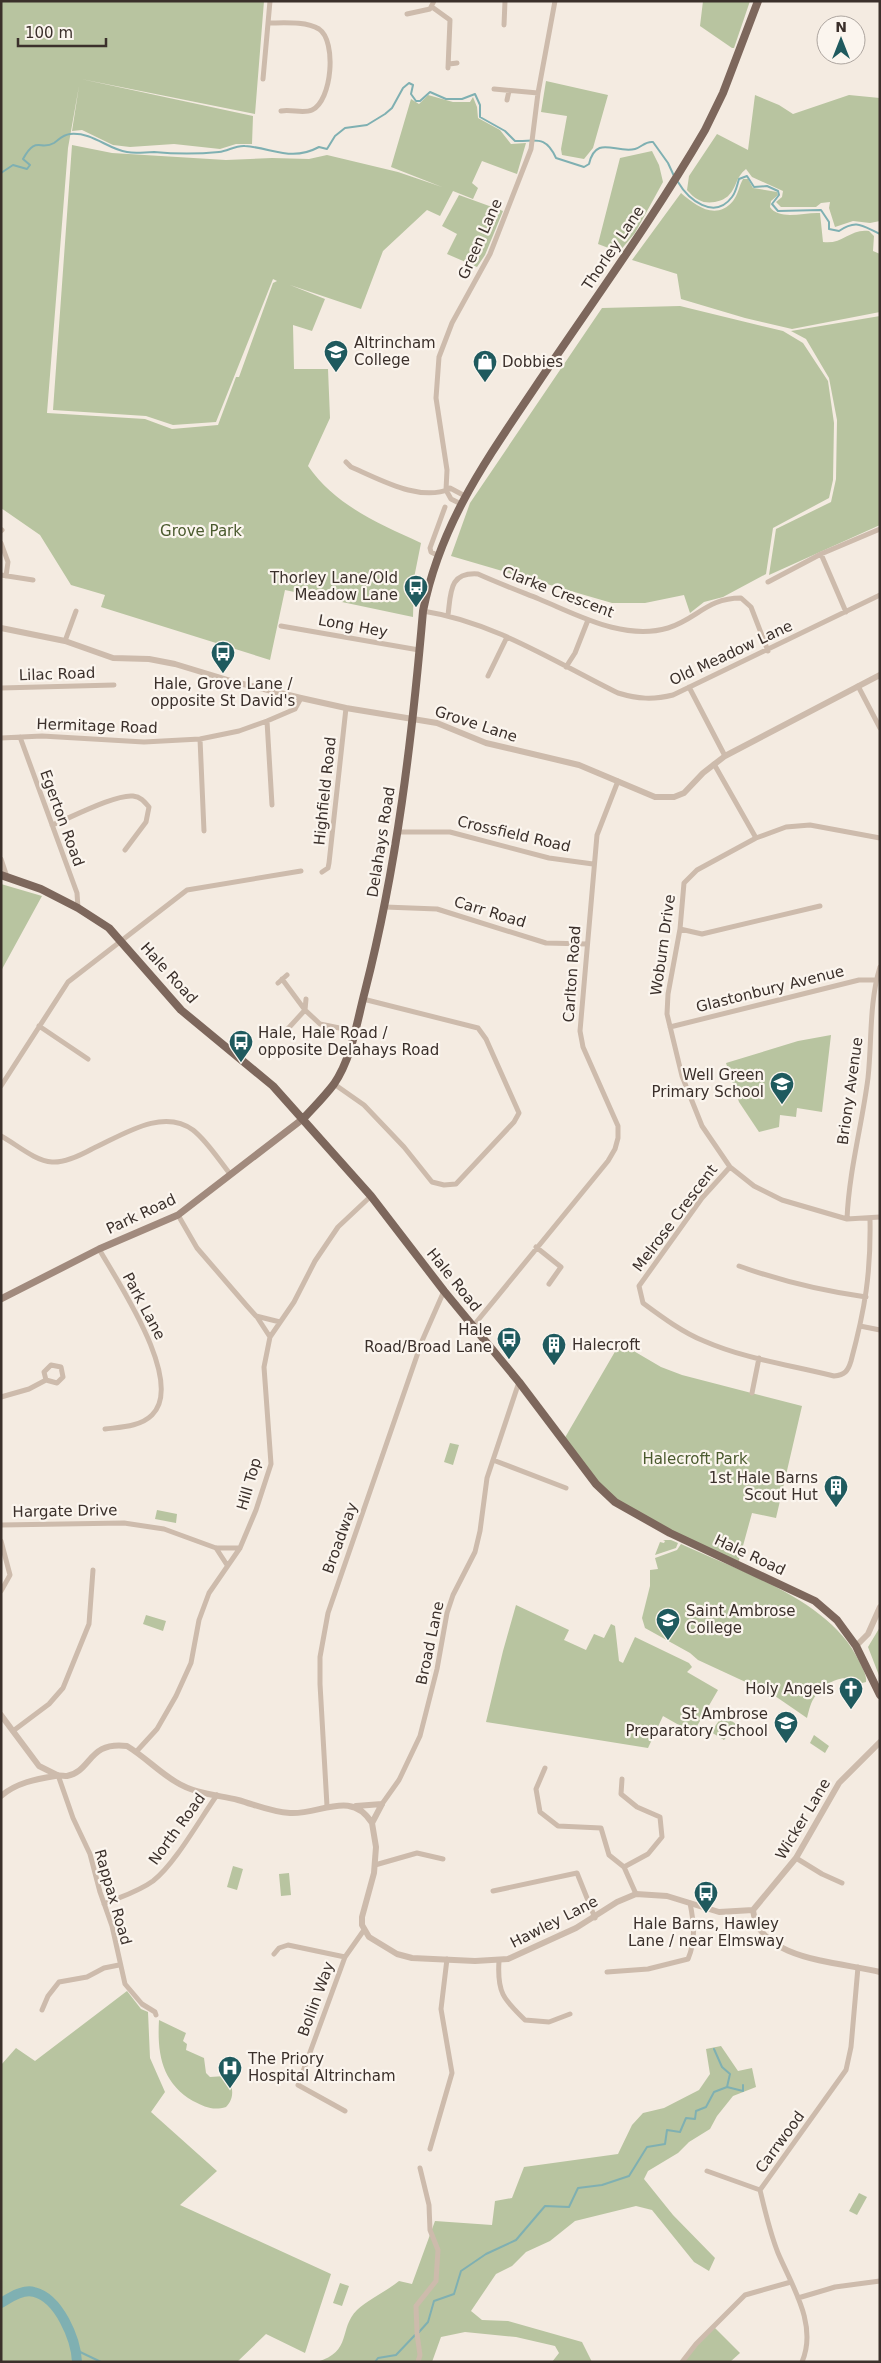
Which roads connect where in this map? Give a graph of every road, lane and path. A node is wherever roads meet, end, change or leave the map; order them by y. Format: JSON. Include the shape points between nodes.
{"nodes":[{"id":1,"x":270,"y":1,"type":"edge"},
{"id":2,"x":505,"y":1,"type":"edge"},
{"id":3,"x":555,"y":1,"type":"edge"},
{"id":4,"x":758,"y":1,"type":"edge"},
{"id":5,"x":433,"y":4,"type":"edge"},
{"id":6,"x":407,"y":14,"type":"dead end"},
{"id":7,"x":268,"y":23,"type":"junction"},
{"id":8,"x":504,"y":25,"type":"dead end"},
{"id":9,"x":457,"y":64,"type":"dead end"},
{"id":10,"x":263,"y":79,"type":"dead end"},
{"id":11,"x":494,"y":89,"type":"dead end"},
{"id":12,"x":508,"y":91,"type":"junction"},
{"id":13,"x":538,"y":93,"type":"junction"},
{"id":14,"x":507,"y":100,"type":"dead end"},
{"id":15,"x":282,"y":110,"type":"dead end"},
{"id":16,"x":346,"y":462,"type":"dead end"},
{"id":17,"x":448,"y":490,"type":"junction"},
{"id":18,"x":465,"y":496,"type":"junction"},
{"id":19,"x":461,"y":504,"type":"junction"},
{"id":20,"x":445,"y":507,"type":"dead end"},
{"id":21,"x":880,"y":529,"type":"edge"},
{"id":22,"x":1,"y":543,"type":"edge"},
{"id":23,"x":822,"y":554,"type":"junction"},
{"id":24,"x":437,"y":555,"type":"junction"},
{"id":25,"x":4,"y":575,"type":"edge"},
{"id":26,"x":33,"y":580,"type":"dead end"},
{"id":27,"x":768,"y":582,"type":"dead end"},
{"id":28,"x":880,"y":595,"type":"edge"},
{"id":29,"x":76,"y":611,"type":"dead end"},
{"id":30,"x":423,"y":611,"type":"junction"},
{"id":31,"x":846,"y":612,"type":"junction"},
{"id":32,"x":448,"y":615,"type":"junction"},
{"id":33,"x":588,"y":620,"type":"junction"},
{"id":34,"x":281,"y":626,"type":"dead end"},
{"id":35,"x":1,"y":628,"type":"edge"},
{"id":36,"x":507,"y":636,"type":"junction"},
{"id":37,"x":65,"y":641,"type":"junction"},
{"id":38,"x":420,"y":650,"type":"junction"},
{"id":39,"x":768,"y":651,"type":"junction"},
{"id":40,"x":566,"y":668,"type":"junction"},
{"id":41,"x":880,"y":675,"type":"edge"},
{"id":42,"x":488,"y":676,"type":"dead end"},
{"id":43,"x":114,"y":684,"type":"dead end"},
{"id":44,"x":689,"y":686,"type":"junction"},
{"id":45,"x":858,"y":686,"type":"junction"},
{"id":46,"x":1,"y":688,"type":"edge"},
{"id":47,"x":301,"y":698,"type":"junction"},
{"id":48,"x":346,"y":708,"type":"junction"},
{"id":49,"x":412,"y":719,"type":"junction"},
{"id":50,"x":267,"y":721,"type":"junction"},
{"id":51,"x":880,"y":728,"type":"edge"},
{"id":52,"x":20,"y":737,"type":"junction"},
{"id":53,"x":1,"y":738,"type":"edge"},
{"id":54,"x":200,"y":739,"type":"junction"},
{"id":55,"x":725,"y":756,"type":"junction"},
{"id":56,"x":714,"y":764,"type":"junction"},
{"id":57,"x":618,"y":781,"type":"junction"},
{"id":58,"x":272,"y":805,"type":"dead end"},
{"id":59,"x":52,"y":825,"type":"junction"},
{"id":60,"x":204,"y":831,"type":"dead end"},
{"id":61,"x":398,"y":832,"type":"junction"},
{"id":62,"x":756,"y":838,"type":"junction"},
{"id":63,"x":880,"y":838,"type":"edge"},
{"id":64,"x":125,"y":850,"type":"dead end"},
{"id":65,"x":1,"y":859,"type":"edge"},
{"id":66,"x":593,"y":864,"type":"junction"},
{"id":67,"x":301,"y":871,"type":"dead end"},
{"id":68,"x":322,"y":872,"type":"dead end"},
{"id":69,"x":4,"y":876,"type":"edge"},
{"id":70,"x":384,"y":906,"type":"junction"},
{"id":71,"x":820,"y":906,"type":"dead end"},
{"id":72,"x":78,"y":908,"type":"junction"},
{"id":73,"x":680,"y":929,"type":"junction"},
{"id":74,"x":121,"y":940,"type":"junction"},
{"id":75,"x":587,"y":944,"type":"junction"},
{"id":76,"x":880,"y":967,"type":"edge"},
{"id":77,"x":282,"y":979,"type":"dead end"},
{"id":78,"x":876,"y":980,"type":"junction"},
{"id":79,"x":306,"y":999,"type":"dead end"},
{"id":80,"x":363,"y":999,"type":"junction"},
{"id":81,"x":305,"y":1010,"type":"junction"},
{"id":82,"x":39,"y":1026,"type":"junction"},
{"id":83,"x":670,"y":1026,"type":"junction"},
{"id":84,"x":354,"y":1031,"type":"junction"},
{"id":85,"x":284,"y":1033,"type":"dead end"},
{"id":86,"x":88,"y":1059,"type":"dead end"},
{"id":87,"x":334,"y":1084,"type":"junction"},
{"id":88,"x":1,"y":1086,"type":"edge"},
{"id":89,"x":304,"y":1118,"type":"junction"},
{"id":90,"x":1,"y":1136,"type":"edge"},
{"id":91,"x":730,"y":1167,"type":"junction"},
{"id":92,"x":230,"y":1174,"type":"junction"},
{"id":93,"x":372,"y":1196,"type":"junction"},
{"id":94,"x":178,"y":1216,"type":"junction"},
{"id":95,"x":880,"y":1217,"type":"edge"},
{"id":96,"x":847,"y":1219,"type":"junction"},
{"id":97,"x":870,"y":1219,"type":"junction"},
{"id":98,"x":536,"y":1247,"type":"junction"},
{"id":99,"x":99,"y":1249,"type":"junction"},
{"id":100,"x":739,"y":1266,"type":"dead end"},
{"id":101,"x":549,"y":1284,"type":"dead end"},
{"id":102,"x":444,"y":1291,"type":"junction"},
{"id":103,"x":866,"y":1297,"type":"junction"},
{"id":104,"x":1,"y":1299,"type":"edge"},
{"id":105,"x":256,"y":1316,"type":"junction"},
{"id":106,"x":280,"y":1322,"type":"junction"},
{"id":107,"x":474,"y":1325,"type":"junction"},
{"id":108,"x":860,"y":1326,"type":"junction"},
{"id":109,"x":880,"y":1330,"type":"edge"},
{"id":110,"x":270,"y":1337,"type":"junction"},
{"id":111,"x":760,"y":1358,"type":"junction"},
{"id":112,"x":46,"y":1380,"type":"dead end"},
{"id":113,"x":519,"y":1382,"type":"junction"},
{"id":114,"x":752,"y":1393,"type":"dead end"},
{"id":115,"x":1,"y":1397,"type":"edge"},
{"id":116,"x":105,"y":1429,"type":"dead end"},
{"id":117,"x":493,"y":1460,"type":"junction"},
{"id":118,"x":566,"y":1488,"type":"dead end"},
{"id":119,"x":1,"y":1525,"type":"edge"},
{"id":120,"x":1,"y":1541,"type":"edge"},
{"id":121,"x":216,"y":1548,"type":"junction"},
{"id":122,"x":240,"y":1548,"type":"junction"},
{"id":123,"x":227,"y":1565,"type":"junction"},
{"id":124,"x":93,"y":1570,"type":"dead end"},
{"id":125,"x":1,"y":1591,"type":"edge"},
{"id":126,"x":880,"y":1607,"type":"edge"},
{"id":127,"x":856,"y":1646,"type":"junction"},
{"id":128,"x":880,"y":1695,"type":"edge"},
{"id":129,"x":1,"y":1716,"type":"edge"},
{"id":130,"x":13,"y":1731,"type":"junction"},
{"id":131,"x":879,"y":1742,"type":"edge"},
{"id":132,"x":136,"y":1752,"type":"junction"},
{"id":133,"x":545,"y":1768,"type":"dead end"},
{"id":134,"x":58,"y":1775,"type":"junction"},
{"id":135,"x":622,"y":1779,"type":"dead end"},
{"id":136,"x":217,"y":1795,"type":"junction"},
{"id":137,"x":1,"y":1796,"type":"edge"},
{"id":138,"x":382,"y":1804,"type":"junction"},
{"id":139,"x":327,"y":1806,"type":"junction"},
{"id":140,"x":355,"y":1806,"type":"junction"},
{"id":141,"x":372,"y":1823,"type":"junction"},
{"id":142,"x":796,"y":1858,"type":"junction"},
{"id":143,"x":443,"y":1859,"type":"dead end"},
{"id":144,"x":375,"y":1865,"type":"junction"},
{"id":145,"x":624,"y":1867,"type":"junction"},
{"id":146,"x":842,"y":1883,"type":"dead end"},
{"id":147,"x":493,"y":1891,"type":"dead end"},
{"id":148,"x":636,"y":1894,"type":"junction"},
{"id":149,"x":690,"y":1903,"type":"junction"},
{"id":150,"x":104,"y":1904,"type":"junction"},
{"id":151,"x":753,"y":1910,"type":"junction"},
{"id":152,"x":595,"y":1918,"type":"junction"},
{"id":153,"x":364,"y":1930,"type":"junction"},
{"id":154,"x":274,"y":1954,"type":"dead end"},
{"id":155,"x":345,"y":1957,"type":"junction"},
{"id":156,"x":447,"y":1959,"type":"junction"},
{"id":157,"x":499,"y":1960,"type":"junction"},
{"id":158,"x":119,"y":1965,"type":"junction"},
{"id":159,"x":858,"y":1967,"type":"junction"},
{"id":160,"x":607,"y":1972,"type":"dead end"},
{"id":161,"x":880,"y":1972,"type":"edge"},
{"id":162,"x":42,"y":2010,"type":"dead end"},
{"id":163,"x":570,"y":2014,"type":"dead end"},
{"id":164,"x":156,"y":2015,"type":"dead end"},
{"id":165,"x":345,"y":2111,"type":"dead end"},
{"id":166,"x":430,"y":2149,"type":"dead end"},
{"id":167,"x":420,"y":2168,"type":"dead end"},
{"id":168,"x":707,"y":2171,"type":"dead end"},
{"id":169,"x":760,"y":2190,"type":"junction"},
{"id":170,"x":791,"y":2282,"type":"junction"},
{"id":171,"x":880,"y":2282,"type":"edge"},
{"id":172,"x":798,"y":2298,"type":"junction"},
{"id":173,"x":418,"y":2362,"type":"edge"},
{"id":174,"x":682,"y":2362,"type":"edge"},
{"id":175,"x":802,"y":2362,"type":"edge"}],
"edges":[{"from":1,"to":7,"type":"street"},
{"from":2,"to":8,"type":"street"},
{"from":3,"to":13,"type":"street","name":"Green Lane"},
{"from":4,"to":18,"type":"main road","name":"Thorley Lane","via":[[723,93],[694,150]]},
{"from":5,"to":6,"type":"street","via":[[426,10]]},
{"from":5,"to":9,"type":"street","via":[[450,20],[448,66]]},
{"from":7,"to":10,"type":"street"},
{"from":7,"to":15,"type":"street","via":[[315,28],[322,32],[330,45],[324,98],[312,110]]},
{"from":11,"to":12,"type":"street"},
{"from":12,"to":13,"type":"street"},
{"from":12,"to":14,"type":"street"},
{"from":13,"to":17,"type":"street","name":"Green Lane","via":[[533,139],[490,254],[441,349],[436,398]]},
{"from":16,"to":17,"type":"street","via":[[402,488],[436,493]]},
{"from":17,"to":18,"type":"street"},
{"from":17,"to":19,"type":"street","via":[[451,499]]},
{"from":18,"to":19,"type":"main road","name":"Delahays Road"},
{"from":19,"to":24,"type":"main road","name":"Delahays Road"},
{"from":20,"to":24,"type":"street","name":"Delahays Road","via":[[430,548]]},
{"from":21,"to":23,"type":"street"},
{"from":22,"to":25,"type":"street","via":[[8,562]]},
{"from":23,"to":27,"type":"street"},
{"from":23,"to":31,"type":"street"},
{"from":24,"to":30,"type":"main road","name":"Delahays Road"},
{"from":25,"to":26,"type":"street"},
{"from":28,"to":31,"type":"street","name":"Old Meadow Lane"},
{"from":29,"to":37,"type":"street"},
{"from":30,"to":32,"type":"street","name":"Old Meadow Lane"},
{"from":30,"to":38,"type":"main road","name":"Delahays Road"},
{"from":31,"to":39,"type":"street","name":"Old Meadow Lane"},
{"from":32,"to":33,"type":"street","name":"Clarke Crescent","via":[[451,589],[456,579],[466,573],[478,574]]},
{"from":32,"to":36,"type":"street","name":"Old Meadow Lane"},
{"from":33,"to":39,"type":"street","name":"Clarke Crescent","via":[[613,628],[667,628],[710,604],[726,598],[741,598],[751,607]]},
{"from":33,"to":40,"type":"street"},
{"from":34,"to":38,"type":"street","name":"Long Hey"},
{"from":35,"to":37,"type":"street","name":"Grove Lane"},
{"from":36,"to":40,"type":"street","name":"Old Meadow Lane"},
{"from":36,"to":42,"type":"street"},
{"from":37,"to":47,"type":"street","name":"Grove Lane","via":[[113,658],[150,659],[175,664],[231,682]]},
{"from":38,"to":49,"type":"main road","name":"Delahays Road"},
{"from":39,"to":44,"type":"street","name":"Old Meadow Lane"},
{"from":40,"to":44,"type":"street","name":"Old Meadow Lane","via":[[637,699],[673,695]]},
{"from":41,"to":45,"type":"street","name":"Grove Lane"},
{"from":43,"to":46,"type":"street","name":"Lilac Road"},
{"from":44,"to":55,"type":"street"},
{"from":45,"to":51,"type":"street"},
{"from":45,"to":55,"type":"street","name":"Grove Lane"},
{"from":47,"to":48,"type":"street","name":"Grove Lane"},
{"from":47,"to":50,"type":"street","name":"Hermitage Road","via":[[295,709]]},
{"from":48,"to":49,"type":"street","name":"Grove Lane"},
{"from":48,"to":68,"type":"street","name":"Highfield Road","via":[[329,863]]},
{"from":49,"to":57,"type":"street","name":"Grove Lane","via":[[437,723],[486,743],[580,765]]},
{"from":49,"to":61,"type":"main road","name":"Delahays Road"},
{"from":50,"to":54,"type":"street","name":"Hermitage Road"},
{"from":50,"to":58,"type":"street"},
{"from":52,"to":53,"type":"street","name":"Hermitage Road"},
{"from":52,"to":54,"type":"street","name":"Hermitage Road","via":[[144,742]]},
{"from":52,"to":59,"type":"street","name":"Egerton Road"},
{"from":54,"to":60,"type":"street"},
{"from":55,"to":56,"type":"street","name":"Grove Lane"},
{"from":56,"to":57,"type":"street","name":"Grove Lane","via":[[692,788],[674,797],[645,795]]},
{"from":56,"to":62,"type":"street"},
{"from":57,"to":66,"type":"street","name":"Carlton Road","via":[[597,834]]},
{"from":59,"to":64,"type":"street","via":[[118,798],[140,797],[149,806],[148,817]]},
{"from":59,"to":72,"type":"street","name":"Egerton Road","via":[[76,893]]},
{"from":61,"to":66,"type":"street","name":"Crossfield Road","via":[[450,832],[549,858]]},
{"from":61,"to":70,"type":"main road","name":"Delahays Road"},
{"from":62,"to":63,"type":"street","name":"Woburn Drive","via":[[786,827],[810,825]]},
{"from":62,"to":73,"type":"street","name":"Woburn Drive","via":[[697,870],[684,883]]},
{"from":65,"to":69,"type":"street"},
{"from":66,"to":75,"type":"street","name":"Carlton Road"},
{"from":67,"to":74,"type":"street","via":[[187,890]]},
{"from":69,"to":72,"type":"main road","name":"Hale Road","via":[[41,889]]},
{"from":70,"to":75,"type":"street","name":"Carr Road","via":[[437,910],[546,943]]},
{"from":70,"to":80,"type":"main road","name":"Delahays Road"},
{"from":71,"to":73,"type":"street","via":[[702,934]]},
{"from":72,"to":74,"type":"main road","name":"Hale Road"},
{"from":73,"to":83,"type":"street","name":"Woburn Drive","via":[[668,994]]},
{"from":74,"to":82,"type":"street","via":[[68,982]]},
{"from":74,"to":89,"type":"main road","name":"Hale Road","via":[[181,1010],[250,1064]]},
{"from":75,"to":98,"type":"street","name":"Carlton Road","via":[[580,1031],[583,1047],[614,1114],[618,1138],[608,1161]]},
{"from":76,"to":78,"type":"street","name":"Briony Avenue"},
{"from":77,"to":81,"type":"street"},
{"from":78,"to":83,"type":"street","name":"Glastonbury Avenue","via":[[859,980]]},
{"from":78,"to":96,"type":"street","name":"Briony Avenue","via":[[868,1081],[848,1195]]},
{"from":79,"to":81,"type":"street"},
{"from":80,"to":84,"type":"main road","name":"Delahays Road"},
{"from":80,"to":87,"type":"street","via":[[478,1028],[519,1113],[456,1184],[444,1185],[432,1182],[364,1105]]},
{"from":81,"to":84,"type":"street","via":[[320,1024]]},
{"from":81,"to":85,"type":"street"},
{"from":82,"to":86,"type":"street"},
{"from":82,"to":88,"type":"street"},
{"from":83,"to":91,"type":"street","name":"Woburn Drive","via":[[682,1076],[702,1126]]},
{"from":84,"to":87,"type":"main road","name":"Delahays Road"},
{"from":87,"to":89,"type":"main road","name":"Delahays Road"},
{"from":89,"to":92,"type":"main road","name":"Park Road"},
{"from":89,"to":93,"type":"main road","name":"Hale Road"},
{"from":90,"to":92,"type":"street","via":[[52,1162],[75,1157],[143,1126],[160,1121],[175,1122],[192,1130]]},
{"from":91,"to":96,"type":"street","name":"Woburn Drive","via":[[754,1186],[782,1200]]},
{"from":91,"to":111,"type":"street","name":"Melrose Crescent","via":[[702,1198],[639,1286],[642,1303],[664,1319],[704,1341]]},
{"from":92,"to":94,"type":"main road","name":"Park Road"},
{"from":93,"to":102,"type":"main road","name":"Hale Road"},
{"from":93,"to":106,"type":"street","name":"Hill Top","via":[[338,1227]]},
{"from":94,"to":99,"type":"main road","name":"Park Road"},
{"from":94,"to":105,"type":"street","via":[[197,1248]]},
{"from":95,"to":97,"type":"street","name":"Woburn Drive"},
{"from":96,"to":97,"type":"street","name":"Woburn Drive"},
{"from":97,"to":103,"type":"street","name":"Melrose Crescent","via":[[871,1252]]},
{"from":98,"to":101,"type":"street","via":[[561,1267]]},
{"from":98,"to":107,"type":"street","name":"Carlton Road"},
{"from":99,"to":104,"type":"main road","name":"Park Road"},
{"from":99,"to":116,"type":"street","name":"Park Lane","via":[[156,1355],[162,1393],[154,1414],[144,1422]]},
{"from":100,"to":103,"type":"street","via":[[786,1282]]},
{"from":102,"to":107,"type":"main road","name":"Hale Road"},
{"from":102,"to":139,"type":"street","name":"Broadway","via":[[422,1341],[328,1613],[320,1657]]},
{"from":103,"to":108,"type":"street","name":"Melrose Crescent"},
{"from":105,"to":106,"type":"street"},
{"from":105,"to":110,"type":"street"},
{"from":106,"to":110,"type":"street","name":"Hill Top"},
{"from":107,"to":113,"type":"main road","name":"Hale Road"},
{"from":108,"to":109,"type":"street"},
{"from":108,"to":111,"type":"street","name":"Melrose Crescent","via":[[849,1369],[844,1374],[834,1376]]},
{"from":110,"to":122,"type":"street","name":"Hill Top","via":[[264,1367],[271,1464]]},
{"from":111,"to":114,"type":"street"},
{"from":112,"to":115,"type":"street","via":[[30,1389]]},
{"from":113,"to":117,"type":"street","name":"Broad Lane"},
{"from":113,"to":127,"type":"main road","name":"Hale Road","via":[[596,1484],[615,1502],[670,1533],[815,1601],[837,1620]]},
{"from":117,"to":118,"type":"street"},
{"from":117,"to":138,"type":"street","name":"Broad Lane","via":[[484,1494],[480,1531],[472,1558],[447,1613],[420,1736],[399,1780]]},
{"from":119,"to":121,"type":"street","name":"Hargate Drive","via":[[124,1523],[164,1529]]},
{"from":120,"to":125,"type":"street","via":[[10,1575]]},
{"from":121,"to":122,"type":"street","name":"Hargate Drive"},
{"from":121,"to":123,"type":"street"},
{"from":122,"to":123,"type":"street","name":"Hill Top"},
{"from":123,"to":132,"type":"street","name":"Hill Top","via":[[209,1593],[199,1620],[191,1663],[176,1696],[157,1729]]},
{"from":124,"to":130,"type":"street","via":[[89,1624],[63,1688],[49,1704]]},
{"from":126,"to":127,"type":"street","via":[[868,1634]]},
{"from":127,"to":128,"type":"main road","name":"Hale Road"},
{"from":129,"to":130,"type":"street"},
{"from":130,"to":134,"type":"street","via":[[39,1766]]},
{"from":131,"to":142,"type":"street","name":"Wicker Lane","via":[[839,1783]]},
{"from":132,"to":134,"type":"street","via":[[128,1746],[109,1746],[75,1772],[67,1776]]},
{"from":132,"to":136,"type":"street","via":[[178,1784]]},
{"from":133,"to":145,"type":"street","via":[[536,1789],[540,1812],[558,1826],[601,1828],[609,1856]]},
{"from":134,"to":137,"type":"street","via":[[12,1787]]},
{"from":134,"to":150,"type":"street","name":"Rappax Road","via":[[90,1854]]},
{"from":135,"to":145,"type":"street","via":[[621,1794],[637,1807],[660,1817],[662,1837],[648,1854]]},
{"from":136,"to":139,"type":"street","via":[[291,1813]]},
{"from":136,"to":150,"type":"street","name":"North Road","via":[[154,1881]]},
{"from":138,"to":140,"type":"street"},
{"from":138,"to":141,"type":"street","name":"Broad Lane"},
{"from":139,"to":140,"type":"street"},
{"from":140,"to":141,"type":"street","via":[[366,1812]]},
{"from":141,"to":144,"type":"street"},
{"from":142,"to":146,"type":"street"},
{"from":142,"to":151,"type":"street","name":"Wicker Lane"},
{"from":143,"to":144,"type":"street","via":[[417,1853]]},
{"from":144,"to":153,"type":"street","via":[[362,1917]]},
{"from":145,"to":148,"type":"street"},
{"from":147,"to":152,"type":"street","via":[[577,1874]]},
{"from":148,"to":149,"type":"street","name":"Hawley Lane","via":[[656,1894]]},
{"from":148,"to":152,"type":"street","name":"Hawley Lane","via":[[617,1902]]},
{"from":149,"to":151,"type":"street","name":"Hawley Lane","via":[[719,1912]]},
{"from":149,"to":160,"type":"street","via":[[694,1945],[688,1959],[648,1969]]},
{"from":150,"to":158,"type":"street","name":"Rappax Road","via":[[112,1926]]},
{"from":151,"to":159,"type":"street","via":[[754,1921],[762,1934],[782,1948],[809,1958]]},
{"from":152,"to":157,"type":"street","name":"Hawley Lane","via":[[517,1956]]},
{"from":153,"to":155,"type":"street","name":"Bollin Way"},
{"from":153,"to":156,"type":"street","name":"Hawley Lane","via":[[380,1945],[397,1954]]},
{"from":154,"to":155,"type":"street","name":"Bollin Way","via":[[282,1946],[294,1946]]},
{"from":155,"to":165,"type":"street","name":"Bollin Way","via":[[298,2085]]},
{"from":156,"to":157,"type":"street","name":"Hawley Lane"},
{"from":156,"to":166,"type":"street","via":[[441,2009],[452,2073]]},
{"from":157,"to":163,"type":"street","via":[[498,1982],[509,2004],[525,2020],[549,2022]]},
{"from":158,"to":162,"type":"street","via":[[87,1977],[58,1982]]},
{"from":158,"to":164,"type":"street","name":"Rappax Road","via":[[125,1984]]},
{"from":159,"to":161,"type":"street"},
{"from":159,"to":169,"type":"street","name":"Carrwood","via":[[846,2070]]},
{"from":167,"to":173,"type":"street","via":[[429,2205],[430,2230],[438,2250],[436,2281],[416,2306]]},
{"from":168,"to":169,"type":"street"},
{"from":169,"to":170,"type":"street","name":"Carrwood","via":[[778,2252]]},
{"from":170,"to":172,"type":"street","name":"Carrwood"},
{"from":170,"to":174,"type":"street","via":[[745,2295]]},
{"from":171,"to":172,"type":"street","via":[[835,2287]]},
{"from":172,"to":175,"type":"street","name":"Carrwood","via":[[806,2330],[806,2352]]}]}
